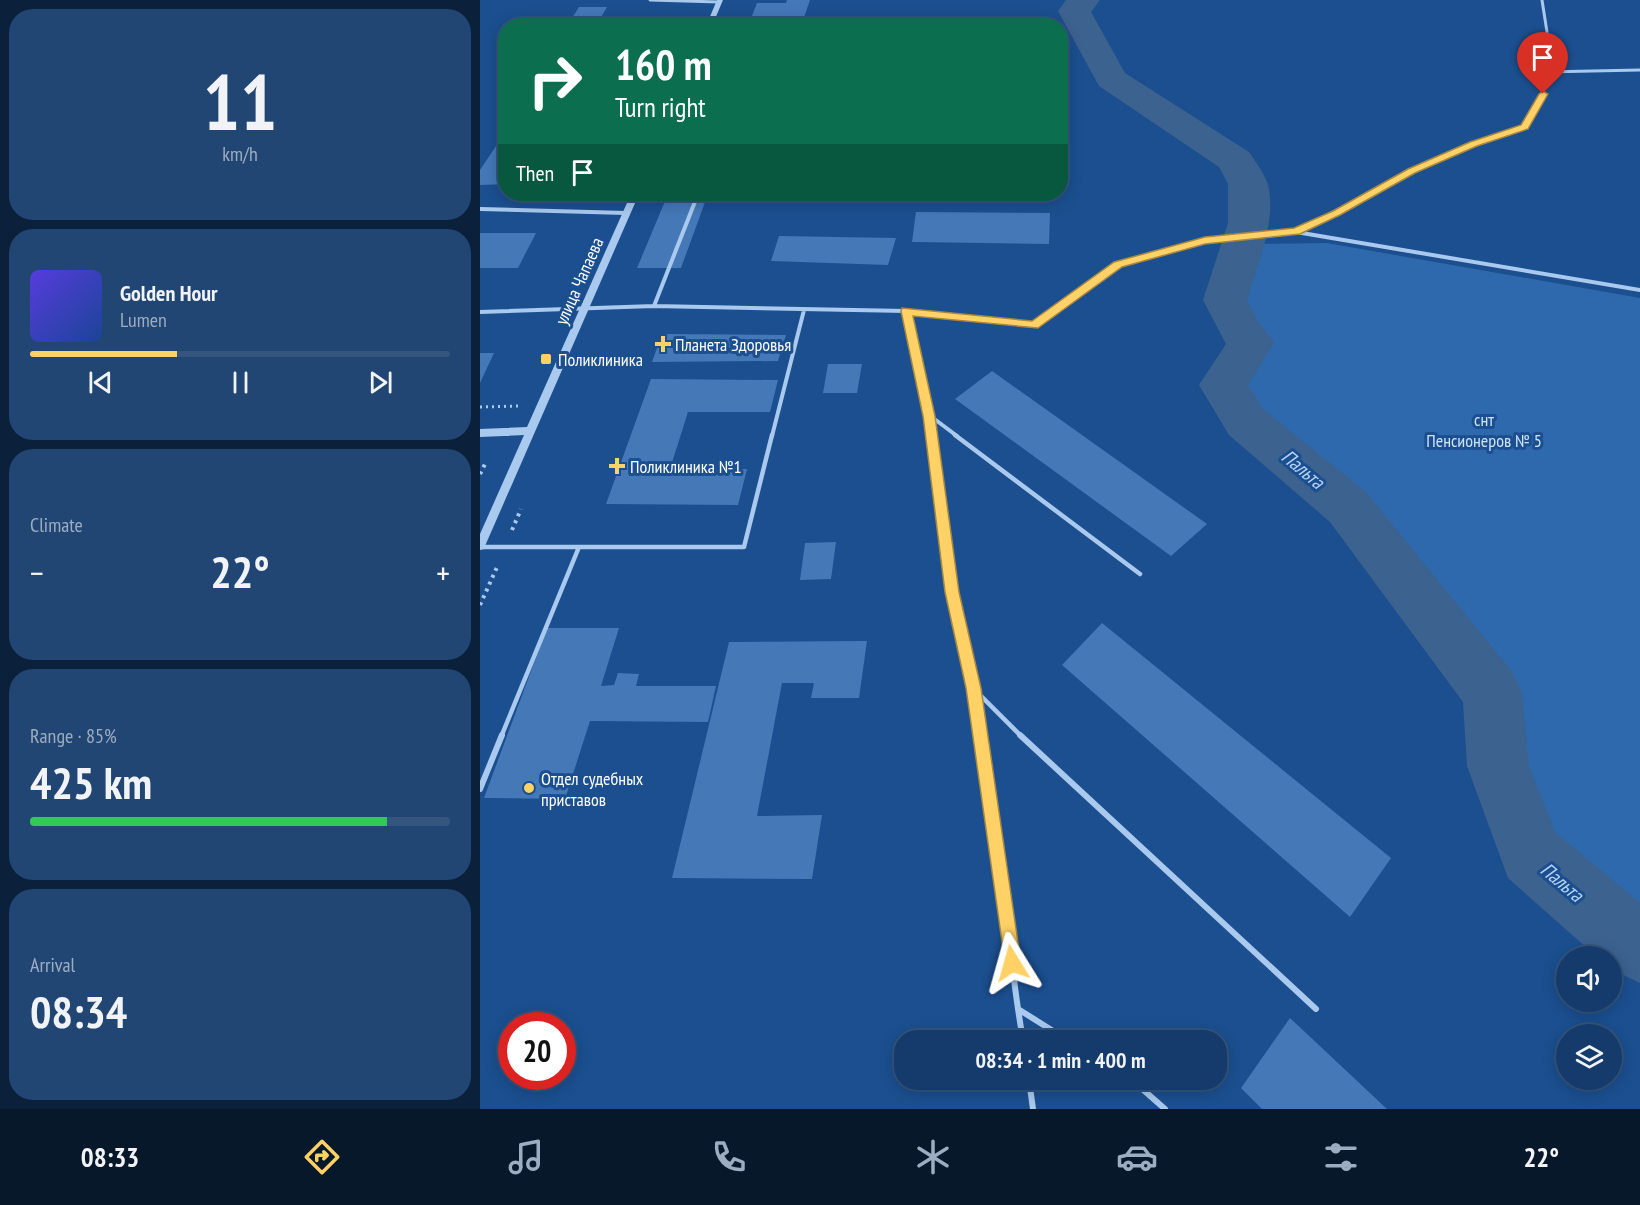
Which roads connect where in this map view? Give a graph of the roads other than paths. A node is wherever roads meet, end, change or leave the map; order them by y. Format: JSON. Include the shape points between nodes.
{"nodes":[{"id":1,"x":650,"y":0,"type":"edge"},
{"id":2,"x":1542,"y":0,"type":"edge"},
{"id":3,"x":720,"y":1,"type":"edge"},
{"id":4,"x":713,"y":18,"type":"edge"},
{"id":5,"x":1640,"y":70,"type":"edge"},
{"id":6,"x":1544,"y":72,"type":"junction"},
{"id":7,"x":632,"y":201,"type":"edge"},
{"id":8,"x":695,"y":201,"type":"edge"},
{"id":9,"x":480,"y":209,"type":"edge"},
{"id":10,"x":626,"y":213,"type":"junction"},
{"id":11,"x":1296,"y":232,"type":"junction"},
{"id":12,"x":1640,"y":290,"type":"edge"},
{"id":13,"x":654,"y":306,"type":"junction"},
{"id":14,"x":585,"y":308,"type":"junction"},
{"id":15,"x":804,"y":310,"type":"junction"},
{"id":16,"x":906,"y":311,"type":"junction"},
{"id":17,"x":480,"y":312,"type":"edge"},
{"id":18,"x":929,"y":416,"type":"junction"},
{"id":19,"x":531,"y":431,"type":"junction"},
{"id":20,"x":480,"y":433,"type":"edge"},
{"id":21,"x":480,"y":547,"type":"edge"},
{"id":22,"x":579,"y":547,"type":"junction"},
{"id":23,"x":1140,"y":574,"type":"dead end"},
{"id":24,"x":974,"y":688,"type":"junction"},
{"id":25,"x":480,"y":789,"type":"edge"},
{"id":26,"x":1018,"y":1009,"type":"junction"},
{"id":27,"x":1316,"y":1009,"type":"dead end"},
{"id":28,"x":1021,"y":1030,"type":"edge"},
{"id":29,"x":1052,"y":1030,"type":"edge"},
{"id":30,"x":1030,"y":1090,"type":"edge"},
{"id":31,"x":1146,"y":1090,"type":"edge"},
{"id":32,"x":1033,"y":1109,"type":"edge"},
{"id":33,"x":1165,"y":1109,"type":"edge"}],
"edges":[{"from":1,"to":3,"type":"lane"},
{"from":2,"to":6,"type":"lane","via":[[1547,32]]},
{"from":3,"to":4,"type":"street"},
{"from":5,"to":6,"type":"lane"},
{"from":6,"to":11,"type":"lane","via":[[1543,94],[1524,127],[1411,171]]},
{"from":7,"to":10,"type":"street","name":"улица Чапаева"},
{"from":8,"to":13,"type":"lane"},
{"from":9,"to":10,"type":"lane"},
{"from":10,"to":14,"type":"street","name":"улица Чапаева"},
{"from":11,"to":12,"type":"lane"},
{"from":11,"to":16,"type":"lane","via":[[1205,240],[1118,265],[1034,325]]},
{"from":13,"to":14,"type":"lane"},
{"from":13,"to":15,"type":"lane"},
{"from":14,"to":17,"type":"lane"},
{"from":14,"to":19,"type":"street","name":"улица Чапаева"},
{"from":15,"to":16,"type":"lane"},
{"from":15,"to":22,"type":"lane","via":[[744,547]]},
{"from":16,"to":18,"type":"lane"},
{"from":18,"to":23,"type":"lane"},
{"from":18,"to":24,"type":"lane","via":[[952,592]]},
{"from":19,"to":20,"type":"street"},
{"from":19,"to":21,"type":"street","name":"улица Чапаева"},
{"from":21,"to":22,"type":"lane"},
{"from":22,"to":25,"type":"lane"},
{"from":24,"to":26,"type":"lane"},
{"from":24,"to":27,"type":"lane","via":[[1030,745]]},
{"from":26,"to":28,"type":"lane"},
{"from":26,"to":29,"type":"lane"},
{"from":30,"to":32,"type":"lane"},
{"from":31,"to":33,"type":"lane"}]}
